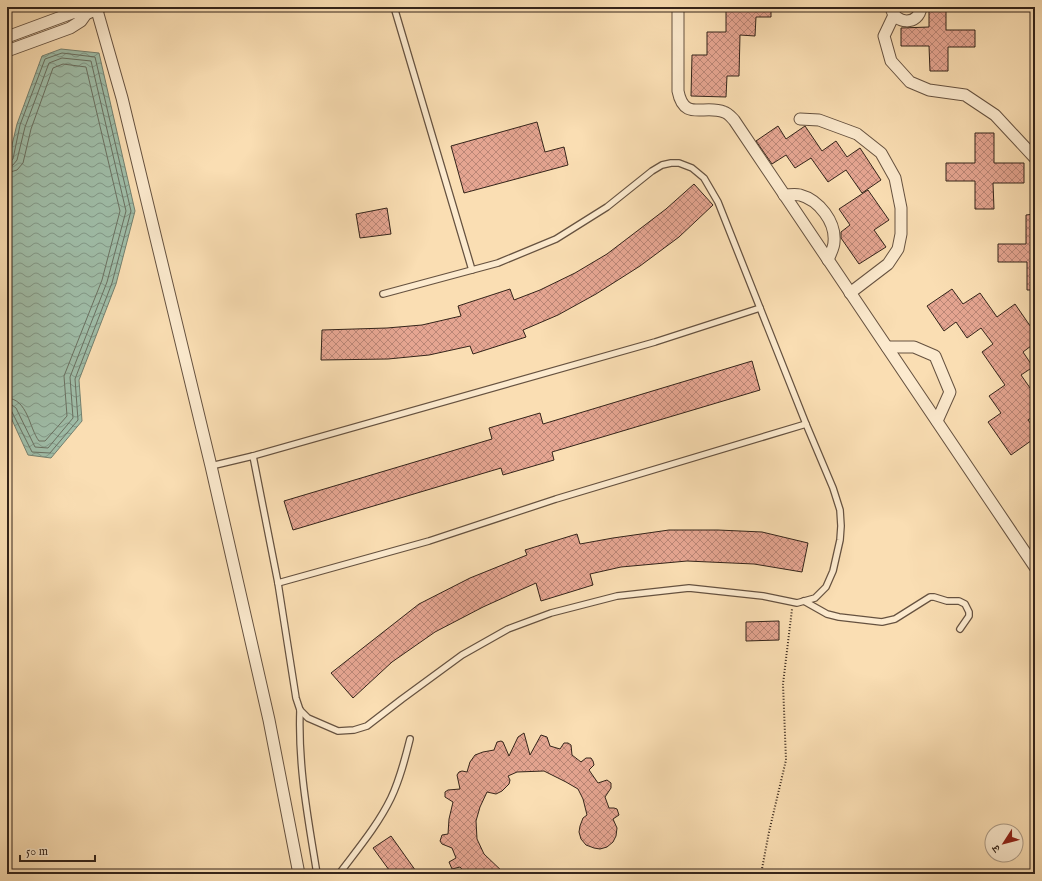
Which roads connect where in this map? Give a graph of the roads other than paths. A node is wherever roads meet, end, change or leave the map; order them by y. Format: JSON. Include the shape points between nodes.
{"nodes":[{"id":1,"x":394,"y":7,"type":"edge"},
{"id":2,"x":678,"y":7,"type":"edge"},
{"id":3,"x":921,"y":7,"type":"edge"},
{"id":4,"x":98,"y":8,"type":"edge"},
{"id":5,"x":893,"y":11,"type":"edge"},
{"id":6,"x":86,"y":14,"type":"junction"},
{"id":7,"x":7,"y":37,"type":"edge"},
{"id":8,"x":7,"y":51,"type":"edge"},
{"id":9,"x":800,"y":119,"type":"dead end"},
{"id":10,"x":1035,"y":158,"type":"edge"},
{"id":11,"x":784,"y":195,"type":"junction"},
{"id":12,"x":828,"y":260,"type":"junction"},
{"id":13,"x":472,"y":270,"type":"junction"},
{"id":14,"x":850,"y":293,"type":"junction"},
{"id":15,"x":383,"y":294,"type":"dead end"},
{"id":16,"x":760,"y":308,"type":"junction"},
{"id":17,"x":887,"y":347,"type":"junction"},
{"id":18,"x":937,"y":421,"type":"junction"},
{"id":19,"x":806,"y":424,"type":"junction"},
{"id":20,"x":253,"y":456,"type":"junction"},
{"id":21,"x":211,"y":466,"type":"junction"},
{"id":22,"x":1035,"y":567,"type":"edge"},
{"id":23,"x":278,"y":583,"type":"junction"},
{"id":24,"x":804,"y":601,"type":"junction"},
{"id":25,"x":960,"y":629,"type":"dead end"},
{"id":26,"x":300,"y":710,"type":"junction"},
{"id":27,"x":410,"y":739,"type":"dead end"},
{"id":28,"x":299,"y":874,"type":"edge"},
{"id":29,"x":317,"y":874,"type":"edge"},
{"id":30,"x":339,"y":874,"type":"edge"}],
"edges":[{"from":1,"to":13,"type":"lane"},
{"from":2,"to":11,"type":"street","via":[[678,91],[683,105],[694,110],[726,112]]},
{"from":3,"to":5,"type":"street","via":[[919,15],[911,21],[902,21]]},
{"from":4,"to":6,"type":"street"},
{"from":4,"to":21,"type":"street"},
{"from":5,"to":10,"type":"street","via":[[884,36],[891,61],[910,82],[929,90],[965,95],[995,115]]},
{"from":6,"to":7,"type":"street","via":[[72,13]]},
{"from":6,"to":8,"type":"street","via":[[70,28]]},
{"from":9,"to":14,"type":"street","via":[[819,120],[857,134],[881,153],[895,178],[901,208],[898,249],[888,264]]},
{"from":11,"to":12,"type":"street"},
{"from":11,"to":12,"type":"street","via":[[800,195],[820,206],[834,228],[834,244]]},
{"from":12,"to":14,"type":"street"},
{"from":13,"to":15,"type":"lane"},
{"from":13,"to":16,"type":"lane","via":[[498,263],[556,239],[607,207],[652,171],[662,165],[679,163],[692,168],[704,178],[718,202]]},
{"from":14,"to":17,"type":"street"},
{"from":16,"to":19,"type":"lane"},
{"from":16,"to":20,"type":"lane","via":[[633,349]]},
{"from":17,"to":18,"type":"street"},
{"from":17,"to":18,"type":"street","via":[[914,347],[935,356],[950,392]]},
{"from":18,"to":22,"type":"street"},
{"from":19,"to":23,"type":"lane","via":[[556,499],[429,541]]},
{"from":19,"to":24,"type":"lane","via":[[833,488],[840,510],[841,526],[833,571],[826,588],[815,598]]},
{"from":20,"to":21,"type":"lane"},
{"from":20,"to":23,"type":"lane"},
{"from":21,"to":28,"type":"street","via":[[268,720]]},
{"from":23,"to":26,"type":"lane"},
{"from":24,"to":25,"type":"lane","via":[[827,614],[882,622],[895,619],[926,598],[959,601],[965,604],[969,612]]},
{"from":24,"to":26,"type":"lane","via":[[797,603],[763,596],[689,588],[617,596],[551,612],[508,630],[462,655],[367,726],[338,731],[308,718]]},
{"from":26,"to":29,"type":"lane","via":[[302,788]]},
{"from":27,"to":30,"type":"lane","via":[[391,798]]}]}
